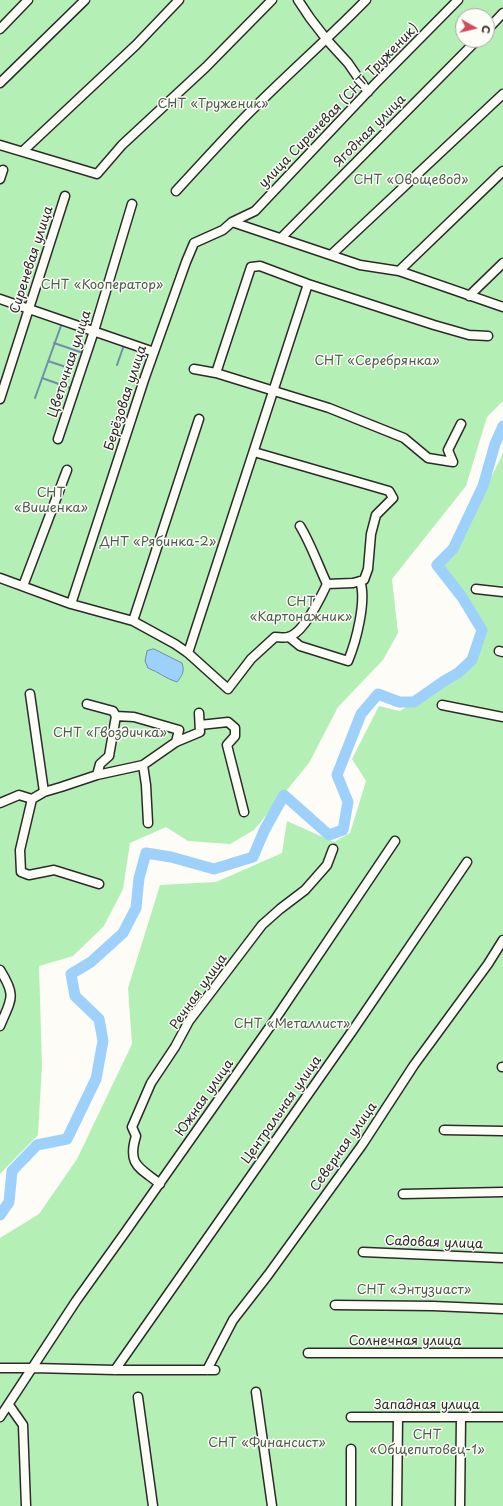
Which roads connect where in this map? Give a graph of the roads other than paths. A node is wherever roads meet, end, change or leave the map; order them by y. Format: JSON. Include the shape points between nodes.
{"nodes":[{"id":1,"x":28,"y":0,"type":"edge"},
{"id":2,"x":85,"y":0,"type":"edge"},
{"id":3,"x":180,"y":0,"type":"edge"},
{"id":4,"x":272,"y":0,"type":"edge"},
{"id":5,"x":298,"y":0,"type":"edge"},
{"id":6,"x":366,"y":0,"type":"edge"},
{"id":7,"x":458,"y":0,"type":"edge"},
{"id":8,"x":503,"y":13,"type":"edge"},
{"id":9,"x":495,"y":22,"type":"edge"},
{"id":10,"x":0,"y":29,"type":"edge"},
{"id":11,"x":327,"y":40,"type":"junction"},
{"id":12,"x":469,"y":48,"type":"edge"},
{"id":13,"x":0,"y":83,"type":"edge"},
{"id":14,"x":368,"y":92,"type":"junction"},
{"id":15,"x":503,"y":94,"type":"edge"},
{"id":16,"x":0,"y":145,"type":"edge"},
{"id":17,"x":23,"y":151,"type":"junction"},
{"id":18,"x":3,"y":170,"type":"dead end"},
{"id":19,"x":503,"y":171,"type":"edge"},
{"id":20,"x":0,"y":178,"type":"edge"},
{"id":21,"x":176,"y":191,"type":"dead end"},
{"id":22,"x":65,"y":196,"type":"dead end"},
{"id":23,"x":132,"y":204,"type":"dead end"},
{"id":24,"x":232,"y":222,"type":"junction"},
{"id":25,"x":281,"y":238,"type":"junction"},
{"id":26,"x":331,"y":255,"type":"junction"},
{"id":27,"x":503,"y":263,"type":"edge"},
{"id":28,"x":399,"y":271,"type":"junction"},
{"id":29,"x":308,"y":284,"type":"junction"},
{"id":30,"x":469,"y":296,"type":"junction"},
{"id":31,"x":0,"y":299,"type":"edge"},
{"id":32,"x":503,"y":307,"type":"edge"},
{"id":33,"x":29,"y":308,"type":"junction"},
{"id":34,"x":94,"y":331,"type":"junction"},
{"id":35,"x":488,"y":336,"type":"dead end"},
{"id":36,"x":154,"y":352,"type":"junction"},
{"id":37,"x":194,"y":369,"type":"dead end"},
{"id":38,"x":216,"y":373,"type":"junction"},
{"id":39,"x":273,"y":391,"type":"junction"},
{"id":40,"x":0,"y":399,"type":"edge"},
{"id":41,"x":199,"y":419,"type":"dead end"},
{"id":42,"x":461,"y":424,"type":"dead end"},
{"id":43,"x":58,"y":439,"type":"dead end"},
{"id":44,"x":254,"y":452,"type":"junction"},
{"id":45,"x":67,"y":470,"type":"dead end"},
{"id":46,"x":300,"y":526,"type":"dead end"},
{"id":47,"x":0,"y":578,"type":"edge"},
{"id":48,"x":360,"y":581,"type":"junction"},
{"id":49,"x":327,"y":584,"type":"junction"},
{"id":50,"x":23,"y":586,"type":"junction"},
{"id":51,"x":476,"y":589,"type":"dead end"},
{"id":52,"x":503,"y":592,"type":"edge"},
{"id":53,"x":71,"y":604,"type":"junction"},
{"id":54,"x":133,"y":621,"type":"junction"},
{"id":55,"x":289,"y":637,"type":"junction"},
{"id":56,"x":188,"y":653,"type":"junction"},
{"id":57,"x":30,"y":694,"type":"dead end"},
{"id":58,"x":87,"y":704,"type":"dead end"},
{"id":59,"x":442,"y":705,"type":"dead end"},
{"id":60,"x":200,"y":713,"type":"dead end"},
{"id":61,"x":116,"y":716,"type":"junction"},
{"id":62,"x":503,"y":717,"type":"edge"},
{"id":63,"x":200,"y":725,"type":"junction"},
{"id":64,"x":176,"y":742,"type":"junction"},
{"id":65,"x":143,"y":764,"type":"junction"},
{"id":66,"x":96,"y":775,"type":"junction"},
{"id":67,"x":44,"y":792,"type":"junction"},
{"id":68,"x":32,"y":799,"type":"junction"},
{"id":69,"x":0,"y":803,"type":"edge"},
{"id":70,"x":244,"y":812,"type":"dead end"},
{"id":71,"x":148,"y":823,"type":"dead end"},
{"id":72,"x":395,"y":841,"type":"dead end"},
{"id":73,"x":332,"y":849,"type":"dead end"},
{"id":74,"x":467,"y":862,"type":"dead end"},
{"id":75,"x":99,"y":884,"type":"dead end"},
{"id":76,"x":503,"y":940,"type":"edge"},
{"id":77,"x":0,"y":970,"type":"edge"},
{"id":78,"x":0,"y":1026,"type":"edge"},
{"id":79,"x":444,"y":1130,"type":"dead end"},
{"id":80,"x":503,"y":1131,"type":"edge"},
{"id":81,"x":160,"y":1184,"type":"junction"},
{"id":82,"x":503,"y":1192,"type":"edge"},
{"id":83,"x":403,"y":1194,"type":"dead end"},
{"id":84,"x":363,"y":1252,"type":"dead end"},
{"id":85,"x":503,"y":1258,"type":"edge"},
{"id":86,"x":335,"y":1305,"type":"dead end"},
{"id":87,"x":503,"y":1308,"type":"edge"},
{"id":88,"x":308,"y":1353,"type":"dead end"},
{"id":89,"x":503,"y":1353,"type":"edge"},
{"id":90,"x":0,"y":1368,"type":"edge"},
{"id":91,"x":33,"y":1368,"type":"junction"},
{"id":92,"x":115,"y":1370,"type":"junction"},
{"id":93,"x":256,"y":1392,"type":"dead end"},
{"id":94,"x":138,"y":1397,"type":"dead end"},
{"id":95,"x":9,"y":1405,"type":"junction"},
{"id":96,"x":461,"y":1416,"type":"junction"},
{"id":97,"x":503,"y":1416,"type":"edge"},
{"id":98,"x":0,"y":1417,"type":"edge"},
{"id":99,"x":351,"y":1417,"type":"dead end"},
{"id":100,"x":398,"y":1417,"type":"junction"},
{"id":101,"x":351,"y":1448,"type":"dead end"},
{"id":102,"x":26,"y":1506,"type":"edge"},
{"id":103,"x":153,"y":1506,"type":"edge"},
{"id":104,"x":272,"y":1506,"type":"edge"},
{"id":105,"x":351,"y":1506,"type":"edge"},
{"id":106,"x":397,"y":1506,"type":"edge"},
{"id":107,"x":460,"y":1506,"type":"edge"}],
"edges":[{"from":1,"to":10,"type":"street"},
{"from":2,"to":13,"type":"street"},
{"from":3,"to":17,"type":"street"},
{"from":4,"to":17,"type":"street","via":[[206,67],[122,145],[97,174]]},
{"from":5,"to":11,"type":"street"},
{"from":6,"to":11,"type":"street"},
{"from":7,"to":14,"type":"street","name":"улица Сиреневая (СНТ Труженик)"},
{"from":8,"to":9,"type":"street"},
{"from":11,"to":14,"type":"street","via":[[348,63]]},
{"from":11,"to":21,"type":"street","via":[[242,120]]},
{"from":12,"to":25,"type":"street","name":"Ягодная улица"},
{"from":14,"to":24,"type":"street","name":"улица Сиреневая (СНТ Труженик)","via":[[255,211]]},
{"from":15,"to":26,"type":"street"},
{"from":16,"to":17,"type":"street"},
{"from":18,"to":20,"type":"street"},
{"from":19,"to":28,"type":"street"},
{"from":22,"to":33,"type":"street","name":"Сиреневая улица"},
{"from":23,"to":34,"type":"street","name":"Цветочная улица"},
{"from":24,"to":25,"type":"street"},
{"from":24,"to":36,"type":"street","name":"Берёзовая улица","via":[[223,230],[194,243]]},
{"from":25,"to":26,"type":"street"},
{"from":26,"to":28,"type":"street","via":[[360,265]]},
{"from":27,"to":30,"type":"street"},
{"from":28,"to":30,"type":"street"},
{"from":29,"to":35,"type":"street","via":[[434,325],[469,335]]},
{"from":29,"to":38,"type":"street","via":[[260,266],[251,267]]},
{"from":29,"to":39,"type":"street"},
{"from":30,"to":32,"type":"street"},
{"from":31,"to":33,"type":"street"},
{"from":33,"to":34,"type":"street"},
{"from":33,"to":40,"type":"street","name":"Сиреневая улица"},
{"from":34,"to":36,"type":"street"},
{"from":34,"to":43,"type":"street","name":"Цветочная улица"},
{"from":36,"to":53,"type":"street","name":"Берёзовая улица"},
{"from":37,"to":38,"type":"street"},
{"from":38,"to":39,"type":"street"},
{"from":39,"to":42,"type":"street","via":[[329,408],[404,438],[428,458],[453,462],[448,450]]},
{"from":39,"to":44,"type":"street"},
{"from":41,"to":54,"type":"street"},
{"from":44,"to":48,"type":"street","via":[[389,491],[393,498],[376,515],[371,534],[368,568],[364,580]]},
{"from":44,"to":56,"type":"street"},
{"from":45,"to":50,"type":"street"},
{"from":46,"to":49,"type":"street"},
{"from":47,"to":50,"type":"street"},
{"from":48,"to":49,"type":"street"},
{"from":48,"to":55,"type":"street","via":[[362,606],[348,661],[300,646]]},
{"from":49,"to":55,"type":"street","via":[[314,611]]},
{"from":50,"to":53,"type":"street"},
{"from":51,"to":52,"type":"street"},
{"from":53,"to":54,"type":"street"},
{"from":54,"to":56,"type":"street"},
{"from":55,"to":56,"type":"street","via":[[275,637],[251,659],[228,689]]},
{"from":57,"to":67,"type":"street"},
{"from":58,"to":61,"type":"street","via":[[113,711]]},
{"from":59,"to":62,"type":"street"},
{"from":60,"to":63,"type":"street"},
{"from":61,"to":64,"type":"street","via":[[134,717],[179,730]]},
{"from":61,"to":66,"type":"street","via":[[109,756],[100,764]]},
{"from":63,"to":64,"type":"street","via":[[200,732]]},
{"from":63,"to":70,"type":"street","via":[[228,722],[235,728],[235,736],[227,745]]},
{"from":64,"to":65,"type":"street"},
{"from":65,"to":66,"type":"street"},
{"from":65,"to":71,"type":"street"},
{"from":66,"to":67,"type":"street"},
{"from":67,"to":68,"type":"street"},
{"from":68,"to":69,"type":"street","via":[[19,795]]},
{"from":68,"to":75,"type":"street","via":[[20,850],[21,872],[29,875],[54,870]]},
{"from":72,"to":81,"type":"street","name":"Южная улица"},
{"from":73,"to":81,"type":"street","name":"Речная улица","via":[[327,865],[306,890],[262,926],[189,1022],[151,1083],[132,1127],[136,1136],[132,1148],[133,1160]]},
{"from":74,"to":92,"type":"street","name":"Центральная улица"},
{"from":76,"to":92,"type":"street","name":"Северная улица","via":[[414,1065],[362,1145],[268,1276],[233,1320],[211,1370]]},
{"from":77,"to":78,"type":"street","via":[[8,983],[12,998]]},
{"from":79,"to":80,"type":"street"},
{"from":81,"to":91,"type":"street","name":"Южная улица","via":[[76,1301]]},
{"from":82,"to":83,"type":"street"},
{"from":84,"to":85,"type":"street","name":"Садовая улица"},
{"from":86,"to":87,"type":"street"},
{"from":88,"to":89,"type":"street","name":"Солнечная улица"},
{"from":90,"to":91,"type":"street"},
{"from":91,"to":92,"type":"street"},
{"from":91,"to":95,"type":"street"},
{"from":93,"to":104,"type":"street"},
{"from":94,"to":103,"type":"street"},
{"from":95,"to":98,"type":"street"},
{"from":95,"to":102,"type":"street","via":[[23,1425]]},
{"from":96,"to":97,"type":"street","name":"Западная улица"},
{"from":96,"to":100,"type":"street","name":"Западная улица"},
{"from":96,"to":107,"type":"street"},
{"from":99,"to":100,"type":"street","name":"Западная улица"},
{"from":100,"to":106,"type":"street"},
{"from":101,"to":105,"type":"street"}]}
